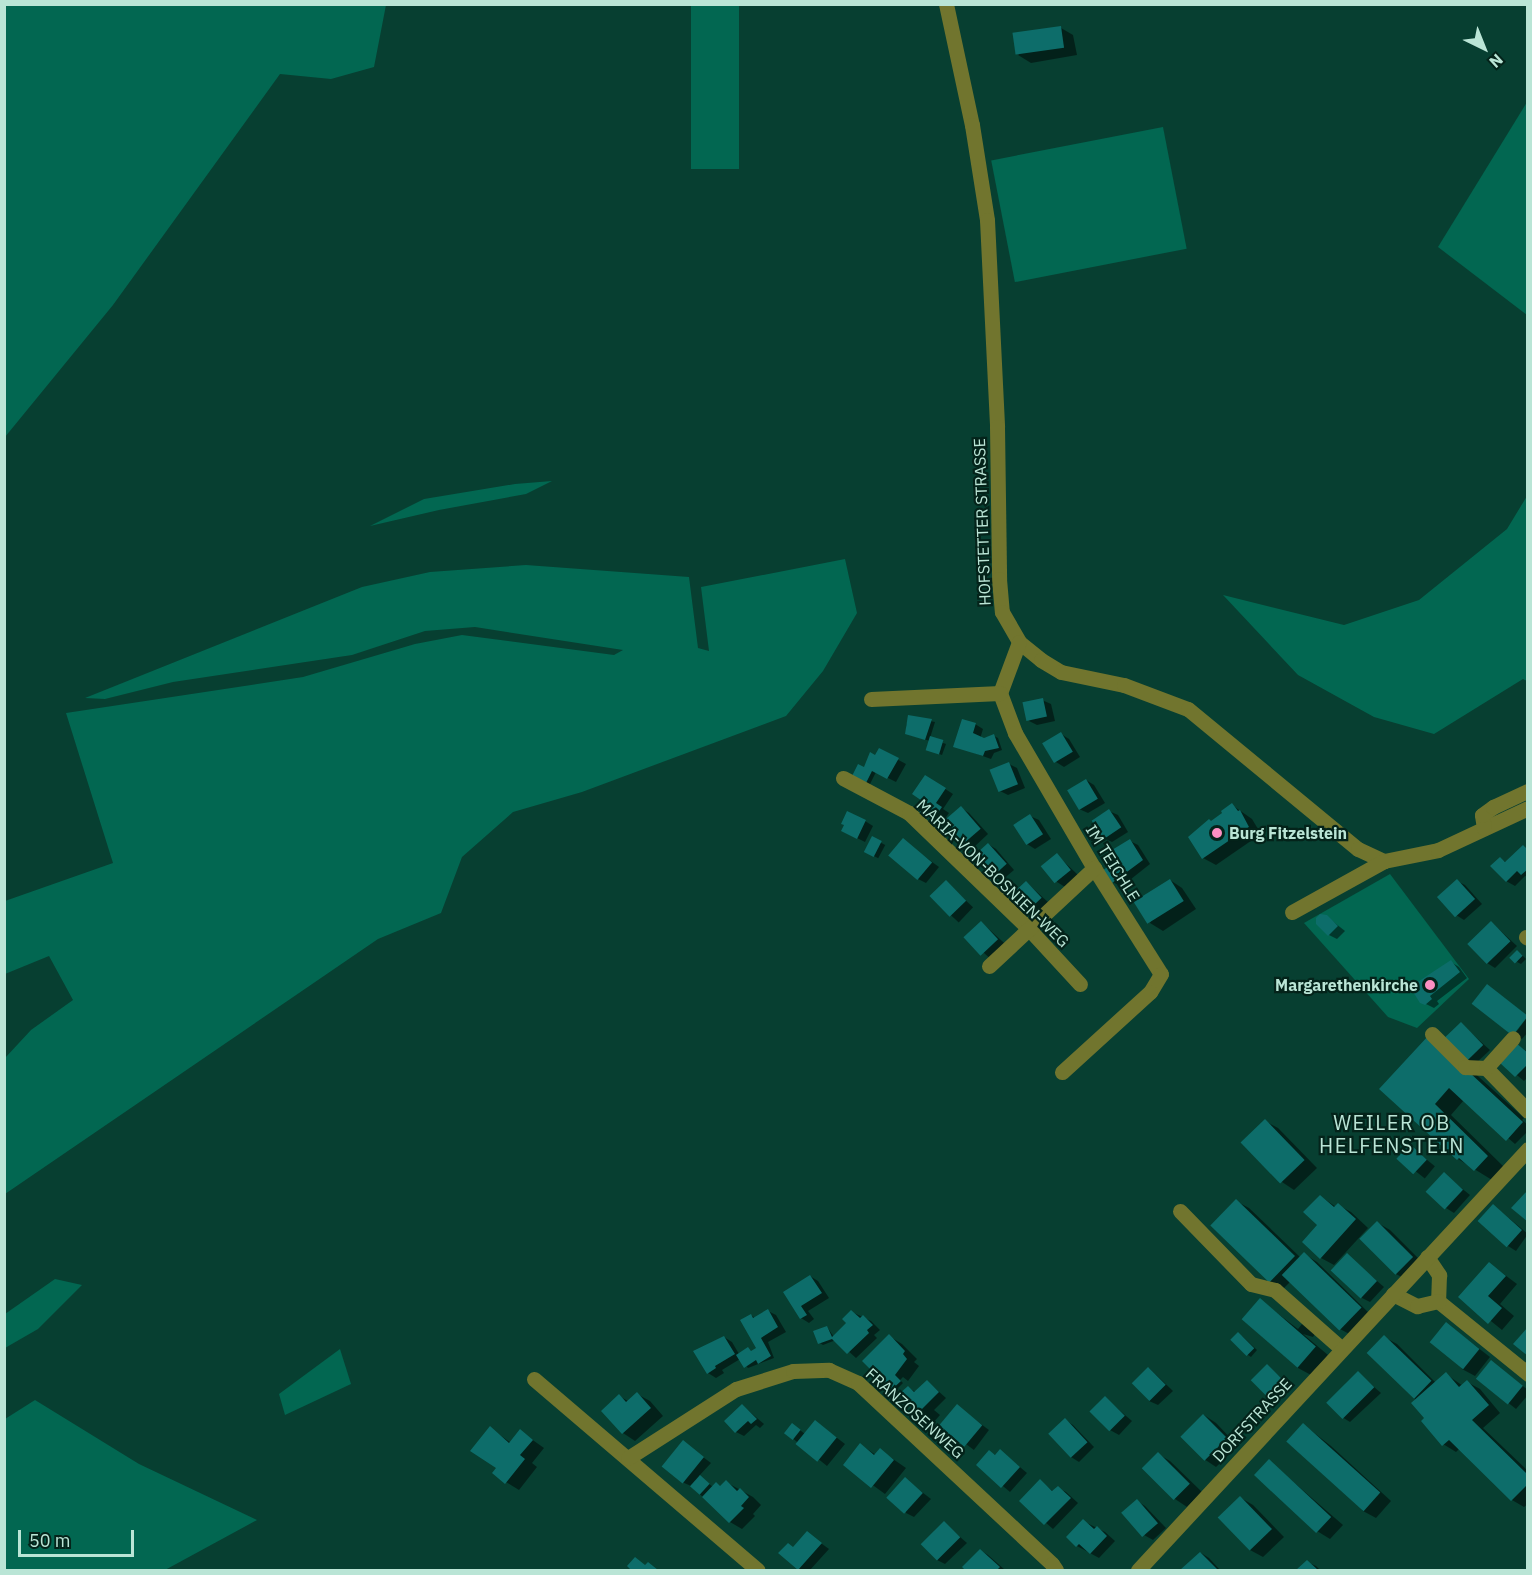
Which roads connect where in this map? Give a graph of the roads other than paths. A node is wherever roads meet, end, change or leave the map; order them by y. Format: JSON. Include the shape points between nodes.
{"nodes":[{"id":1,"x":946,"y":4,"type":"edge"},
{"id":2,"x":1019,"y":642,"type":"junction"},
{"id":3,"x":1000,"y":693,"type":"junction"},
{"id":4,"x":871,"y":699,"type":"dead end"},
{"id":5,"x":843,"y":778,"type":"dead end"},
{"id":6,"x":1527,"y":792,"type":"edge"},
{"id":7,"x":1527,"y":808,"type":"edge"},
{"id":8,"x":1484,"y":828,"type":"junction"},
{"id":9,"x":1384,"y":861,"type":"junction"},
{"id":10,"x":1094,"y":868,"type":"junction"},
{"id":11,"x":1292,"y":912,"type":"dead end"},
{"id":12,"x":1029,"y":929,"type":"junction"},
{"id":13,"x":989,"y":966,"type":"dead end"},
{"id":14,"x":1080,"y":984,"type":"dead end"},
{"id":15,"x":1432,"y":1034,"type":"dead end"},
{"id":16,"x":1513,"y":1038,"type":"dead end"},
{"id":17,"x":1486,"y":1068,"type":"junction"},
{"id":18,"x":1062,"y":1071,"type":"dead end"},
{"id":19,"x":1527,"y":1111,"type":"edge"},
{"id":20,"x":1527,"y":1149,"type":"edge"},
{"id":21,"x":1180,"y":1211,"type":"dead end"},
{"id":22,"x":1426,"y":1257,"type":"junction"},
{"id":23,"x":1393,"y":1294,"type":"junction"},
{"id":24,"x":1438,"y":1301,"type":"junction"},
{"id":25,"x":1342,"y":1349,"type":"junction"},
{"id":26,"x":1527,"y":1374,"type":"edge"},
{"id":27,"x":534,"y":1379,"type":"dead end"},
{"id":28,"x":628,"y":1458,"type":"junction"},
{"id":29,"x":758,"y":1570,"type":"edge"},
{"id":30,"x":1056,"y":1570,"type":"edge"},
{"id":31,"x":1138,"y":1570,"type":"edge"}],
"edges":[{"from":1,"to":2,"type":"street","name":"HOFSTETTER STRASSE","via":[[987,220],[997,427],[999,579],[1002,612]]},
{"from":2,"to":3,"type":"street"},
{"from":2,"to":9,"type":"street","name":"HOFSTETTER STRASSE","via":[[1061,672],[1124,685],[1188,709],[1358,849]]},
{"from":3,"to":4,"type":"street"},
{"from":3,"to":10,"type":"street","name":"IM TEICHLE","via":[[1015,733]]},
{"from":5,"to":12,"type":"street","name":"MARIA-VON-BOSNIEN-WEG","via":[[909,813]]},
{"from":6,"to":8,"type":"street","via":[[1482,815]]},
{"from":7,"to":8,"type":"street"},
{"from":8,"to":9,"type":"street","via":[[1438,850]]},
{"from":9,"to":11,"type":"street"},
{"from":10,"to":12,"type":"street"},
{"from":10,"to":18,"type":"street","name":"IM TEICHLE","via":[[1161,974],[1150,992]]},
{"from":12,"to":13,"type":"street"},
{"from":12,"to":14,"type":"street","name":"MARIA-VON-BOSNIEN-WEG"},
{"from":15,"to":17,"type":"street","via":[[1465,1067]]},
{"from":16,"to":17,"type":"street"},
{"from":17,"to":19,"type":"street"},
{"from":20,"to":22,"type":"street","name":"DORFSTRASSE"},
{"from":21,"to":25,"type":"street","via":[[1251,1284],[1275,1290]]},
{"from":22,"to":23,"type":"street","name":"DORFSTRASSE"},
{"from":22,"to":24,"type":"street","via":[[1439,1275]]},
{"from":23,"to":24,"type":"street","via":[[1417,1306]]},
{"from":23,"to":25,"type":"street","name":"DORFSTRASSE"},
{"from":24,"to":26,"type":"street"},
{"from":25,"to":31,"type":"street","name":"DORFSTRASSE"},
{"from":27,"to":28,"type":"street"},
{"from":28,"to":29,"type":"street"},
{"from":28,"to":30,"type":"street","name":"FRANZOSENWEG","via":[[736,1389],[793,1371],[829,1370],[858,1383]]}]}
